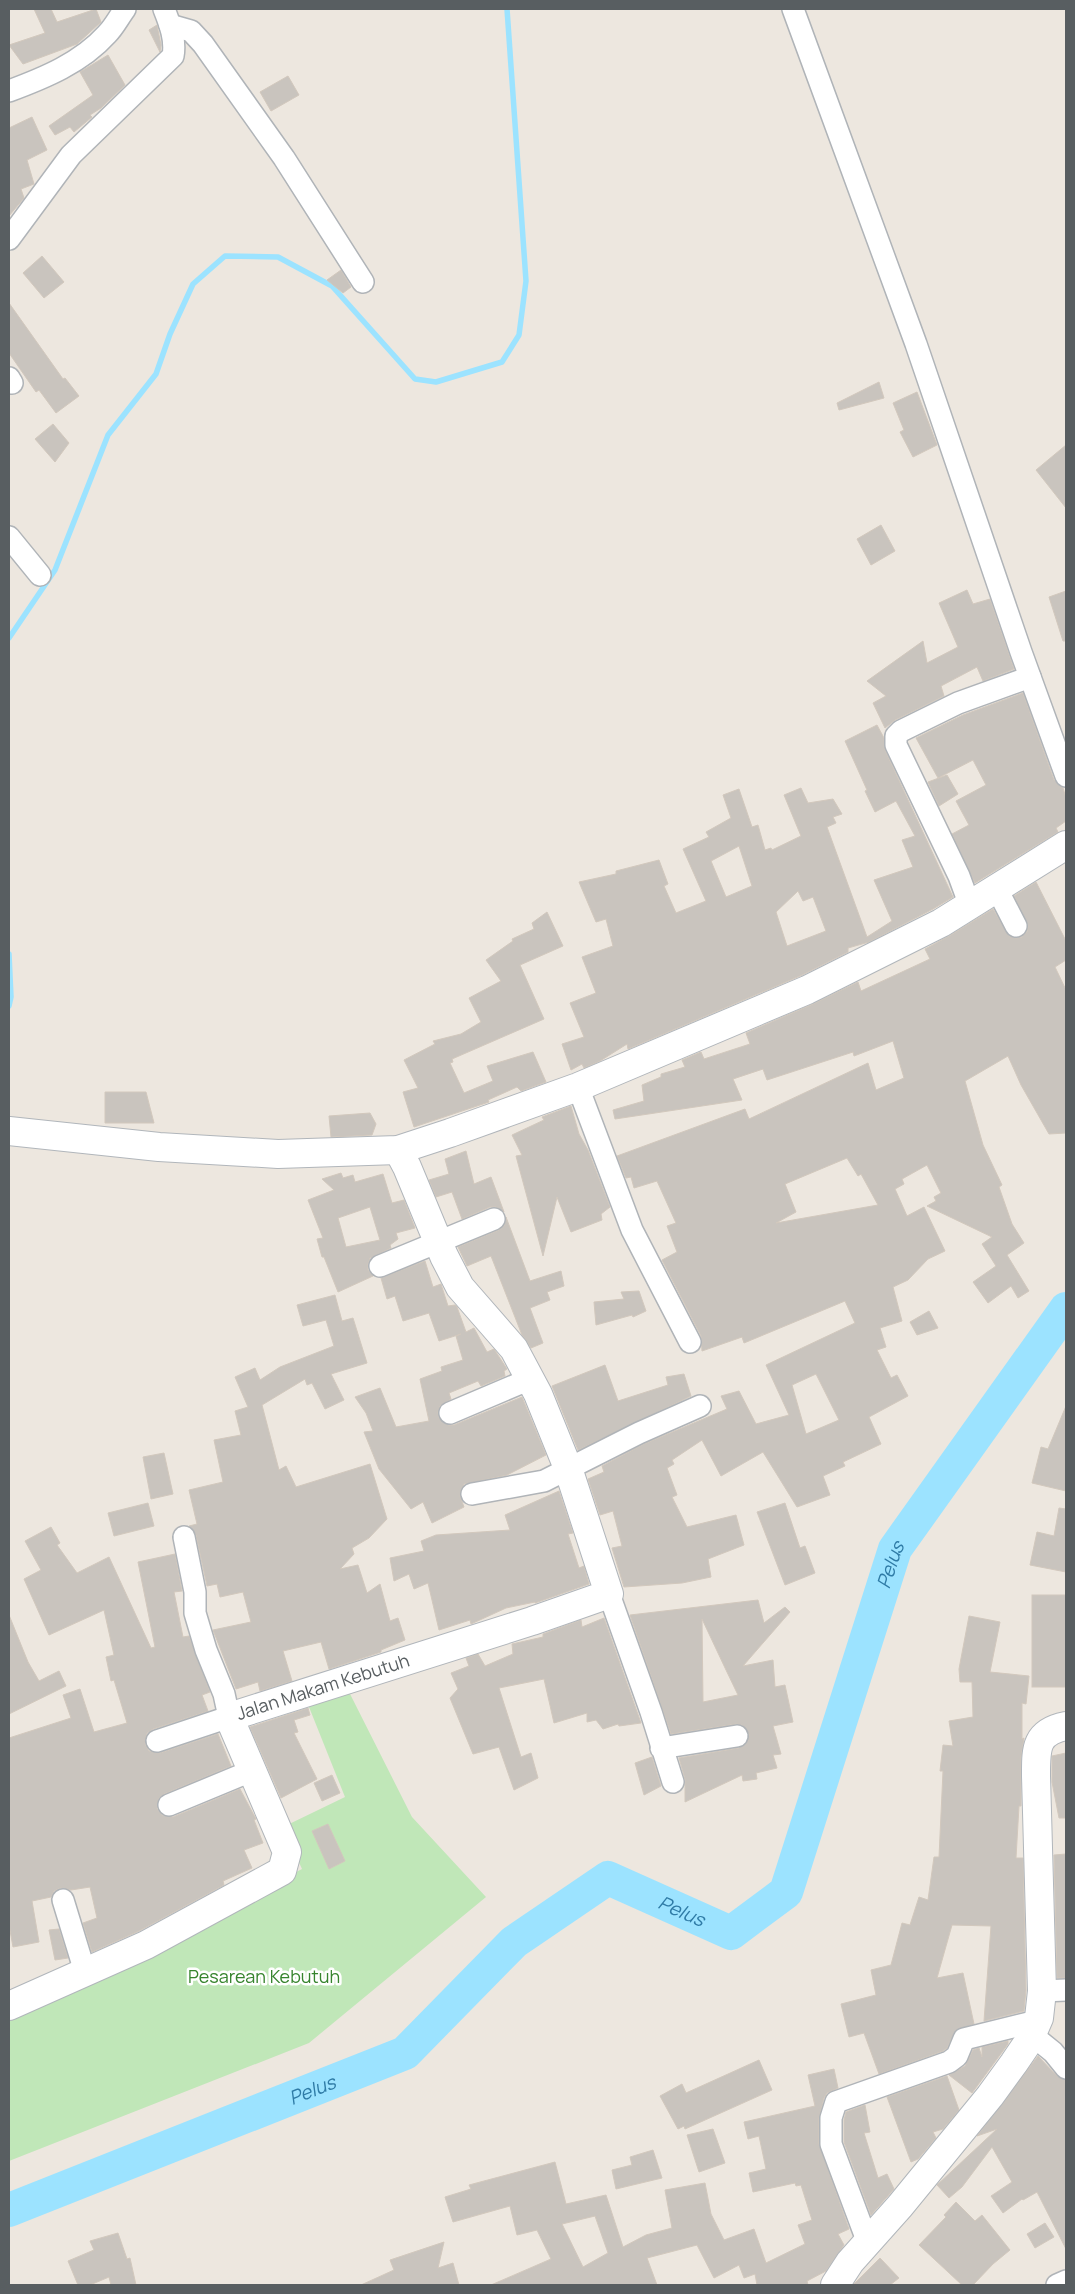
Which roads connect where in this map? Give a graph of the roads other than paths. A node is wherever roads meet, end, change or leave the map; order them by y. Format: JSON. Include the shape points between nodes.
{"nodes":[{"id":1,"x":125,"y":9,"type":"edge"},
{"id":2,"x":793,"y":9,"type":"edge"},
{"id":3,"x":167,"y":17,"type":"edge"},
{"id":4,"x":9,"y":91,"type":"edge"},
{"id":5,"x":9,"y":239,"type":"edge"},
{"id":6,"x":363,"y":282,"type":"dead end"},
{"id":7,"x":9,"y":537,"type":"edge"},
{"id":8,"x":40,"y":575,"type":"dead end"},
{"id":9,"x":1030,"y":677,"type":"junction"},
{"id":10,"x":1066,"y":776,"type":"edge"},
{"id":11,"x":1066,"y":845,"type":"edge"},
{"id":12,"x":997,"y":889,"type":"junction"},
{"id":13,"x":970,"y":906,"type":"junction"},
{"id":14,"x":1016,"y":926,"type":"dead end"},
{"id":15,"x":578,"y":1087,"type":"junction"},
{"id":16,"x":12,"y":1132,"type":"edge"},
{"id":17,"x":398,"y":1150,"type":"junction"},
{"id":18,"x":494,"y":1219,"type":"dead end"},
{"id":19,"x":438,"y":1242,"type":"junction"},
{"id":20,"x":380,"y":1266,"type":"dead end"},
{"id":21,"x":690,"y":1342,"type":"dead end"},
{"id":22,"x":530,"y":1379,"type":"junction"},
{"id":23,"x":700,"y":1406,"type":"dead end"},
{"id":24,"x":450,"y":1413,"type":"dead end"},
{"id":25,"x":568,"y":1468,"type":"junction"},
{"id":26,"x":472,"y":1494,"type":"dead end"},
{"id":27,"x":184,"y":1537,"type":"dead end"},
{"id":28,"x":609,"y":1594,"type":"junction"},
{"id":29,"x":229,"y":1717,"type":"junction"},
{"id":30,"x":1066,"y":1726,"type":"edge"},
{"id":31,"x":737,"y":1736,"type":"dead end"},
{"id":32,"x":157,"y":1741,"type":"dead end"},
{"id":33,"x":661,"y":1748,"type":"junction"},
{"id":34,"x":251,"y":1770,"type":"junction"},
{"id":35,"x":672,"y":1782,"type":"dead end"},
{"id":36,"x":169,"y":1805,"type":"dead end"},
{"id":37,"x":63,"y":1900,"type":"dead end"},
{"id":38,"x":85,"y":1972,"type":"junction"},
{"id":39,"x":1054,"y":1990,"type":"edge"},
{"id":40,"x":9,"y":2006,"type":"edge"},
{"id":41,"x":1034,"y":2028,"type":"junction"},
{"id":42,"x":1066,"y":2068,"type":"edge"},
{"id":43,"x":868,"y":2243,"type":"junction"},
{"id":44,"x":1066,"y":2281,"type":"edge"},
{"id":45,"x":835,"y":2285,"type":"edge"},
{"id":46,"x":1057,"y":2285,"type":"edge"}],
"edges":[{"from":1,"to":4,"type":"street","via":[[106,35],[82,57],[43,78]]},
{"from":2,"to":9,"type":"street","via":[[916,344]]},
{"from":3,"to":5,"type":"street","via":[[174,48],[172,56],[72,156]]},
{"from":3,"to":6,"type":"street","via":[[190,31],[203,44],[284,158]]},
{"from":7,"to":8,"type":"street"},
{"from":9,"to":10,"type":"street"},
{"from":9,"to":13,"type":"street","via":[[958,703],[896,736],[896,745],[959,876]]},
{"from":11,"to":12,"type":"street"},
{"from":12,"to":13,"type":"street"},
{"from":12,"to":14,"type":"street"},
{"from":13,"to":15,"type":"street","via":[[807,990]]},
{"from":15,"to":17,"type":"street"},
{"from":15,"to":21,"type":"street","via":[[632,1230]]},
{"from":16,"to":17,"type":"street","via":[[278,1154]]},
{"from":17,"to":19,"type":"street"},
{"from":18,"to":19,"type":"street"},
{"from":19,"to":20,"type":"street"},
{"from":19,"to":22,"type":"street","via":[[460,1287],[514,1349]]},
{"from":22,"to":24,"type":"street"},
{"from":22,"to":25,"type":"street"},
{"from":23,"to":25,"type":"street"},
{"from":25,"to":26,"type":"street","via":[[544,1481]]},
{"from":25,"to":28,"type":"street"},
{"from":27,"to":29,"type":"street","via":[[196,1613]]},
{"from":28,"to":29,"type":"street","name":"Jalan Makam Kebutuh","via":[[532,1622]]},
{"from":28,"to":33,"type":"street"},
{"from":29,"to":32,"type":"street"},
{"from":29,"to":34,"type":"street","name":"Jalan Makam Kebutuh"},
{"from":30,"to":39,"type":"street","via":[[1045,1734],[1038,1745],[1036,1776]]},
{"from":31,"to":33,"type":"street"},
{"from":33,"to":35,"type":"street"},
{"from":34,"to":36,"type":"street"},
{"from":34,"to":38,"type":"street","name":"Jalan Makam Kebutuh","via":[[287,1852],[282,1871],[146,1945]]},
{"from":37,"to":38,"type":"street"},
{"from":38,"to":40,"type":"street","name":"Jalan Makam Kebutuh"},
{"from":39,"to":41,"type":"street"},
{"from":41,"to":42,"type":"street"},
{"from":41,"to":43,"type":"street","via":[[990,2096]]},
{"from":41,"to":43,"type":"street","via":[[964,2039],[957,2056],[949,2062],[836,2102],[831,2118],[831,2144]]},
{"from":43,"to":45,"type":"street"},
{"from":44,"to":46,"type":"street"}]}
